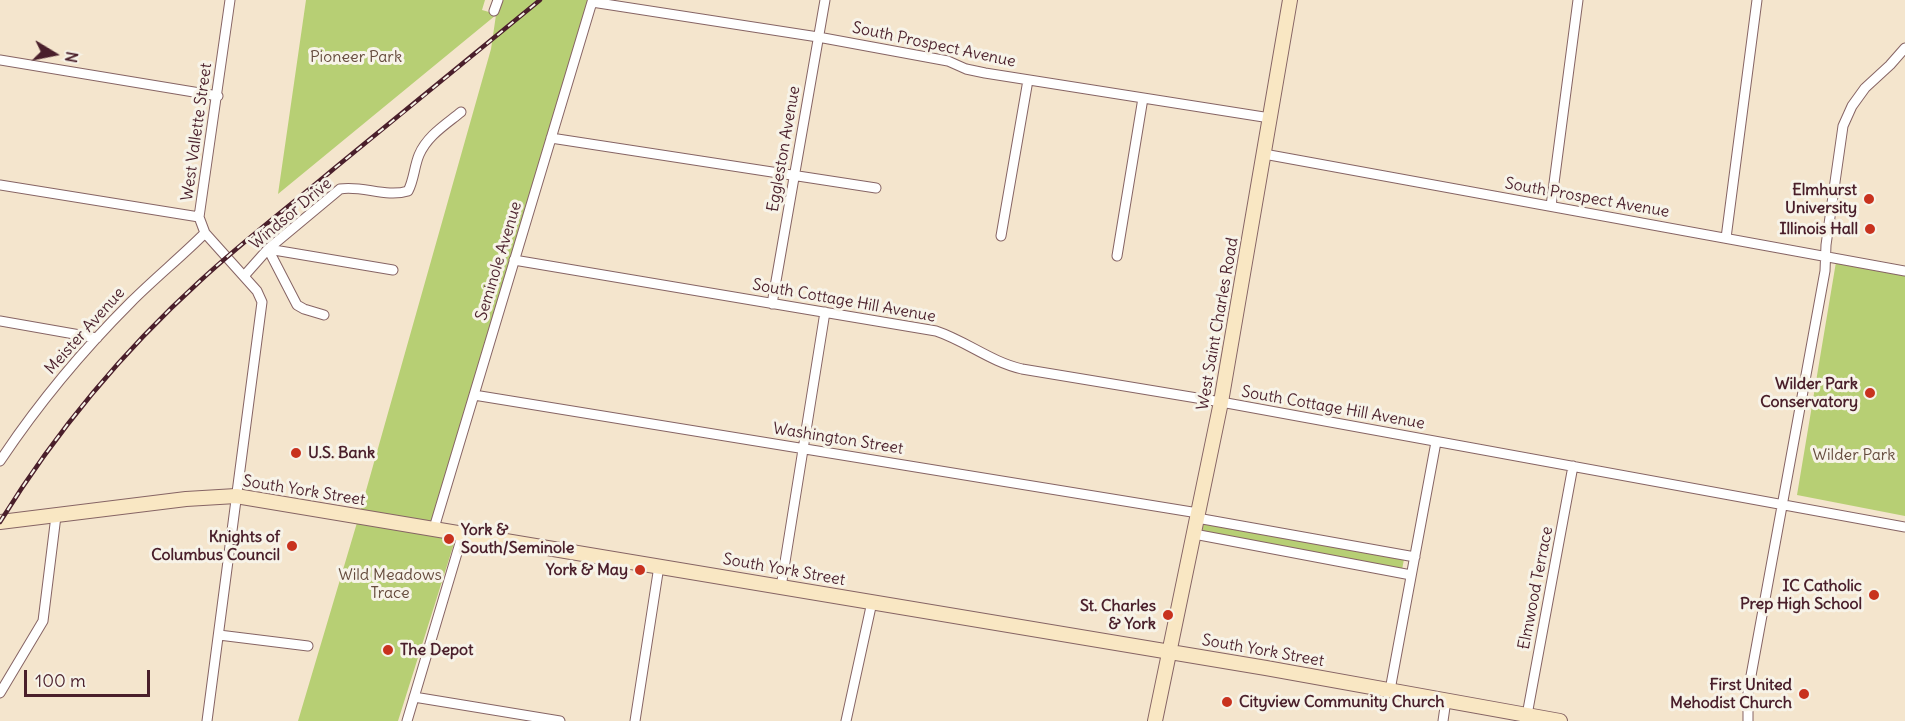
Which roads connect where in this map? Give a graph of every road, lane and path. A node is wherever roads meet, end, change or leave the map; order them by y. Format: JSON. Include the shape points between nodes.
{"nodes":[{"id":1,"x":230,"y":0,"type":"edge"},
{"id":2,"x":498,"y":0,"type":"edge"},
{"id":3,"x":825,"y":0,"type":"edge"},
{"id":4,"x":1290,"y":0,"type":"edge"},
{"id":5,"x":1578,"y":0,"type":"edge"},
{"id":6,"x":1757,"y":0,"type":"edge"},
{"id":7,"x":592,"y":2,"type":"joint"},
{"id":8,"x":494,"y":11,"type":"dead end"},
{"id":9,"x":819,"y":37,"type":"junction"},
{"id":10,"x":1905,"y":48,"type":"edge"},
{"id":11,"x":0,"y":60,"type":"edge"},
{"id":12,"x":1028,"y":80,"type":"junction"},
{"id":13,"x":218,"y":96,"type":"junction"},
{"id":14,"x":1143,"y":98,"type":"junction"},
{"id":15,"x":461,"y":112,"type":"dead end"},
{"id":16,"x":1270,"y":118,"type":"junction"},
{"id":17,"x":551,"y":138,"type":"junction"},
{"id":18,"x":1264,"y":154,"type":"junction"},
{"id":19,"x":795,"y":176,"type":"junction"},
{"id":20,"x":0,"y":185,"type":"edge"},
{"id":21,"x":876,"y":188,"type":"dead end"},
{"id":22,"x":1551,"y":206,"type":"junction"},
{"id":23,"x":199,"y":217,"type":"junction"},
{"id":24,"x":205,"y":233,"type":"junction"},
{"id":25,"x":1001,"y":236,"type":"dead end"},
{"id":26,"x":1726,"y":238,"type":"junction"},
{"id":27,"x":268,"y":249,"type":"junction"},
{"id":28,"x":1117,"y":256,"type":"dead end"},
{"id":29,"x":1825,"y":257,"type":"junction"},
{"id":30,"x":514,"y":261,"type":"junction"},
{"id":31,"x":393,"y":270,"type":"dead end"},
{"id":32,"x":1905,"y":271,"type":"edge"},
{"id":33,"x":243,"y":276,"type":"junction"},
{"id":34,"x":772,"y":304,"type":"junction"},
{"id":35,"x":825,"y":312,"type":"junction"},
{"id":36,"x":324,"y":315,"type":"dead end"},
{"id":37,"x":0,"y":321,"type":"edge"},
{"id":38,"x":97,"y":338,"type":"junction"},
{"id":39,"x":474,"y":395,"type":"junction"},
{"id":40,"x":1221,"y":402,"type":"junction"},
{"id":41,"x":1436,"y":442,"type":"junction"},
{"id":42,"x":802,"y":449,"type":"junction"},
{"id":43,"x":1,"y":458,"type":"edge"},
{"id":44,"x":1573,"y":466,"type":"junction"},
{"id":45,"x":236,"y":496,"type":"junction"},
{"id":46,"x":1784,"y":505,"type":"junction"},
{"id":47,"x":56,"y":516,"type":"junction"},
{"id":48,"x":1198,"y":516,"type":"junction"},
{"id":49,"x":0,"y":522,"type":"edge"},
{"id":50,"x":1905,"y":527,"type":"edge"},
{"id":51,"x":434,"y":528,"type":"junction"},
{"id":52,"x":463,"y":533,"type":"junction"},
{"id":53,"x":1194,"y":534,"type":"junction"},
{"id":54,"x":1415,"y":557,"type":"junction"},
{"id":55,"x":659,"y":566,"type":"junction"},
{"id":56,"x":1411,"y":575,"type":"junction"},
{"id":57,"x":781,"y":586,"type":"junction"},
{"id":58,"x":873,"y":602,"type":"junction"},
{"id":59,"x":219,"y":635,"type":"junction"},
{"id":60,"x":308,"y":646,"type":"dead end"},
{"id":61,"x":1169,"y":652,"type":"junction"},
{"id":62,"x":1390,"y":690,"type":"junction"},
{"id":63,"x":0,"y":693,"type":"edge"},
{"id":64,"x":414,"y":697,"type":"junction"},
{"id":65,"x":1446,"y":700,"type":"junction"},
{"id":66,"x":1527,"y":715,"type":"junction"},
{"id":67,"x":207,"y":721,"type":"edge"},
{"id":68,"x":407,"y":721,"type":"edge"},
{"id":69,"x":560,"y":721,"type":"edge"},
{"id":70,"x":635,"y":721,"type":"edge"},
{"id":71,"x":846,"y":721,"type":"edge"},
{"id":72,"x":1155,"y":721,"type":"edge"},
{"id":73,"x":1443,"y":721,"type":"edge"},
{"id":74,"x":1560,"y":721,"type":"edge"},
{"id":75,"x":1748,"y":721,"type":"edge"}],
"edges":[{"from":1,"to":13,"type":"street","name":"West Vallette Street"},
{"from":2,"to":8,"type":"street"},
{"from":3,"to":9,"type":"street","name":"Eggleston Avenue"},
{"from":4,"to":16,"type":"main road","name":"West Saint Charles Road"},
{"from":5,"to":22,"type":"street"},
{"from":6,"to":26,"type":"street"},
{"from":7,"to":9,"type":"street","name":"South Prospect Avenue"},
{"from":7,"to":17,"type":"street","name":"Seminole Avenue"},
{"from":9,"to":12,"type":"street","name":"South Prospect Avenue"},
{"from":9,"to":19,"type":"street","name":"Eggleston Avenue"},
{"from":10,"to":29,"type":"street","via":[[1865,88],[1843,126]]},
{"from":11,"to":13,"type":"street"},
{"from":12,"to":14,"type":"street","name":"South Prospect Avenue"},
{"from":12,"to":25,"type":"street"},
{"from":13,"to":23,"type":"street","name":"West Vallette Street"},
{"from":14,"to":16,"type":"street","name":"South Prospect Avenue"},
{"from":14,"to":28,"type":"street"},
{"from":15,"to":27,"type":"street","name":"Windsor Drive","via":[[426,141],[408,191],[400,194],[340,189]]},
{"from":16,"to":18,"type":"main road","name":"West Saint Charles Road"},
{"from":17,"to":19,"type":"street"},
{"from":17,"to":30,"type":"street","name":"Seminole Avenue"},
{"from":18,"to":22,"type":"street","name":"South Prospect Avenue"},
{"from":18,"to":40,"type":"main road","name":"West Saint Charles Road"},
{"from":19,"to":21,"type":"street"},
{"from":19,"to":34,"type":"street","name":"Eggleston Avenue"},
{"from":20,"to":23,"type":"street"},
{"from":22,"to":26,"type":"street","name":"South Prospect Avenue"},
{"from":23,"to":24,"type":"street","name":"West Vallette Street"},
{"from":24,"to":33,"type":"street","name":"West Vallette Street"},
{"from":24,"to":38,"type":"street","name":"Meister Avenue"},
{"from":26,"to":29,"type":"street","name":"South Prospect Avenue"},
{"from":27,"to":31,"type":"street"},
{"from":27,"to":33,"type":"street","name":"Windsor Drive"},
{"from":27,"to":36,"type":"street","via":[[297,305]]},
{"from":29,"to":32,"type":"street","name":"South Prospect Avenue"},
{"from":29,"to":46,"type":"street"},
{"from":30,"to":34,"type":"street","name":"South Cottage Hill Avenue"},
{"from":30,"to":39,"type":"street","name":"Seminole Avenue"},
{"from":33,"to":45,"type":"street","name":"West Vallette Street","via":[[260,297],[262,309]]},
{"from":34,"to":35,"type":"street","name":"South Cottage Hill Avenue"},
{"from":35,"to":40,"type":"street","name":"South Cottage Hill Avenue","via":[[936,331],[1000,363],[1022,369]]},
{"from":35,"to":42,"type":"street"},
{"from":37,"to":38,"type":"street"},
{"from":38,"to":43,"type":"street","name":"Meister Avenue"},
{"from":39,"to":42,"type":"street","name":"Washington Street"},
{"from":39,"to":51,"type":"street","name":"Seminole Avenue"},
{"from":40,"to":41,"type":"street","name":"South Cottage Hill Avenue"},
{"from":40,"to":48,"type":"main road","name":"West Saint Charles Road"},
{"from":41,"to":44,"type":"street","name":"South Cottage Hill Avenue"},
{"from":41,"to":54,"type":"street"},
{"from":42,"to":48,"type":"street","name":"Washington Street"},
{"from":42,"to":57,"type":"street"},
{"from":44,"to":46,"type":"street","name":"South Cottage Hill Avenue"},
{"from":44,"to":66,"type":"street","name":"Elmwood Terrace"},
{"from":45,"to":47,"type":"main road","name":"South York Street"},
{"from":45,"to":51,"type":"main road","name":"South York Street"},
{"from":45,"to":59,"type":"street","name":"West Vallette Street"},
{"from":46,"to":50,"type":"street","name":"South Cottage Hill Avenue"},
{"from":46,"to":75,"type":"street","via":[[1748,692]]},
{"from":47,"to":49,"type":"main road","name":"South York Street"},
{"from":47,"to":63,"type":"street","via":[[43,621]]},
{"from":48,"to":53,"type":"main road","name":"West Saint Charles Road"},
{"from":48,"to":54,"type":"street","name":"Washington Street"},
{"from":51,"to":52,"type":"main road","name":"South York Street"},
{"from":52,"to":55,"type":"main road","name":"South York Street"},
{"from":52,"to":64,"type":"street"},
{"from":53,"to":56,"type":"street"},
{"from":53,"to":61,"type":"main road","name":"West Saint Charles Road"},
{"from":54,"to":56,"type":"street"},
{"from":55,"to":57,"type":"main road","name":"South York Street"},
{"from":55,"to":70,"type":"street"},
{"from":56,"to":62,"type":"street"},
{"from":57,"to":58,"type":"main road","name":"South York Street"},
{"from":58,"to":61,"type":"main road","name":"South York Street"},
{"from":58,"to":71,"type":"street"},
{"from":59,"to":60,"type":"street"},
{"from":59,"to":67,"type":"street","name":"West Vallette Street"},
{"from":61,"to":62,"type":"main road","name":"South York Street"},
{"from":61,"to":72,"type":"main road","name":"West Saint Charles Road"},
{"from":62,"to":65,"type":"main road","name":"South York Street"},
{"from":64,"to":68,"type":"street"},
{"from":64,"to":69,"type":"street"},
{"from":65,"to":66,"type":"main road","name":"South York Street"},
{"from":65,"to":73,"type":"street"},
{"from":66,"to":74,"type":"main road","name":"South York Street"}]}
